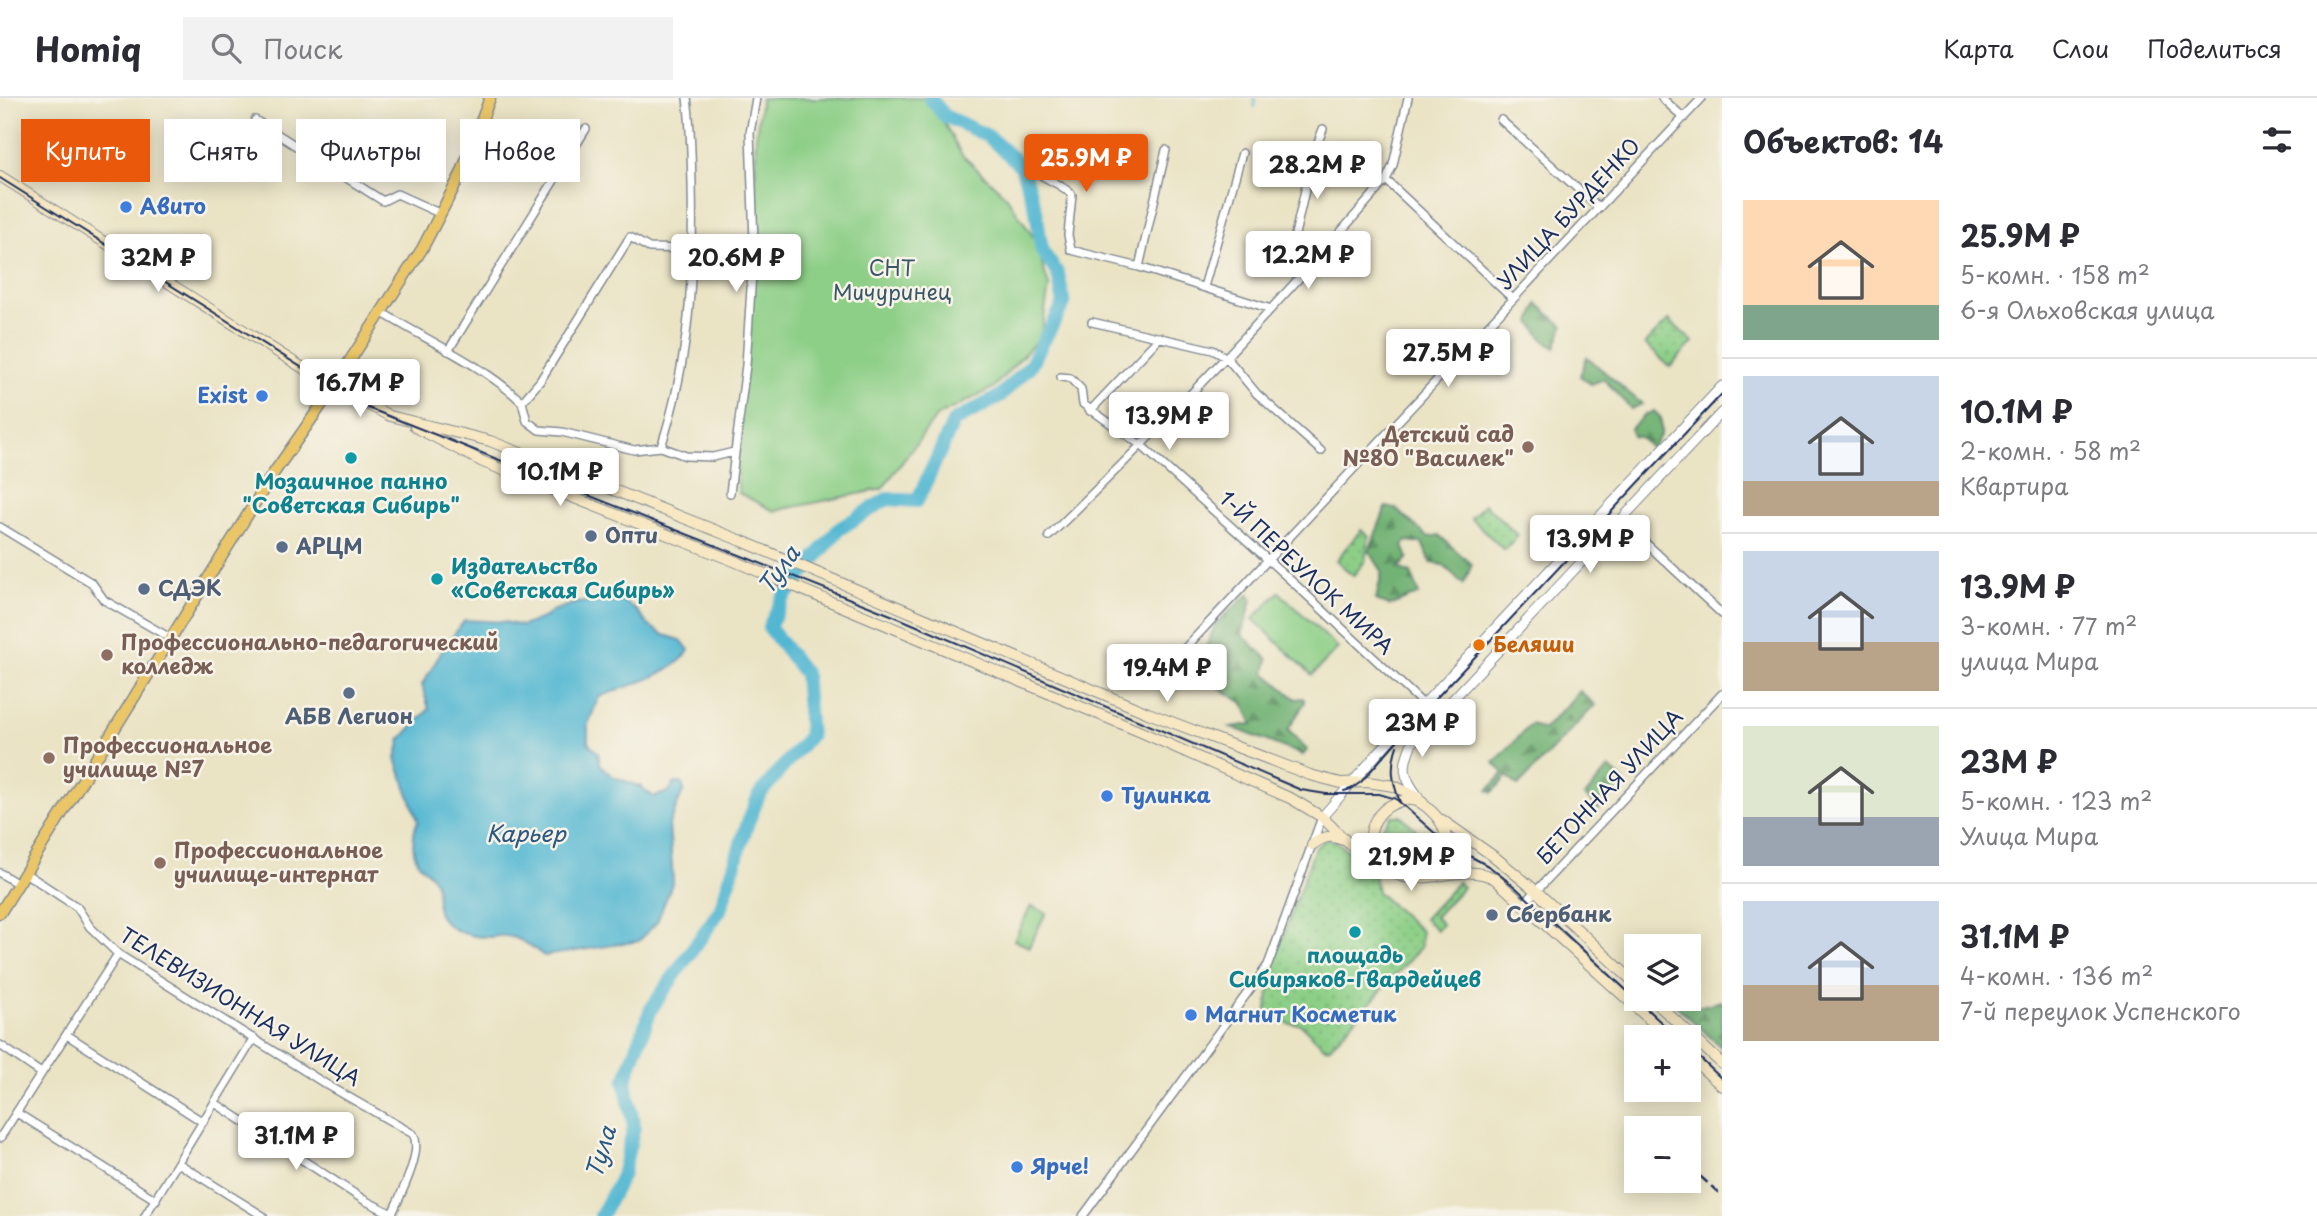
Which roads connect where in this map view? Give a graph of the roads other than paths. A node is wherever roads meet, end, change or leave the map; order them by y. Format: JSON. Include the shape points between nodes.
{"nodes":[{"id":1,"x":490,"y":98,"type":"edge"},
{"id":2,"x":687,"y":98,"type":"edge"},
{"id":3,"x":756,"y":98,"type":"edge"},
{"id":4,"x":1408,"y":98,"type":"edge"},
{"id":5,"x":1662,"y":98,"type":"edge"},
{"id":6,"x":1702,"y":98,"type":"edge"},
{"id":7,"x":1684,"y":118,"type":"junction"},
{"id":8,"x":1501,"y":120,"type":"dead end"},
{"id":9,"x":586,"y":129,"type":"dead end"},
{"id":10,"x":1323,"y":129,"type":"dead end"},
{"id":11,"x":282,"y":137,"type":"edge"},
{"id":12,"x":1166,"y":150,"type":"dead end"},
{"id":13,"x":1242,"y":153,"type":"dead end"},
{"id":14,"x":1038,"y":173,"type":"dead end"},
{"id":15,"x":0,"y":176,"type":"edge"},
{"id":16,"x":1387,"y":180,"type":"junction"},
{"id":17,"x":1599,"y":208,"type":"junction"},
{"id":18,"x":441,"y":214,"type":"junction"},
{"id":19,"x":692,"y":249,"type":"junction"},
{"id":20,"x":1139,"y":267,"type":"junction"},
{"id":21,"x":1304,"y":274,"type":"junction"},
{"id":22,"x":1204,"y":288,"type":"junction"},
{"id":23,"x":1513,"y":299,"type":"junction"},
{"id":24,"x":1271,"y":309,"type":"junction"},
{"id":25,"x":382,"y":312,"type":"junction"},
{"id":26,"x":1092,"y":322,"type":"dead end"},
{"id":27,"x":1160,"y":337,"type":"junction"},
{"id":28,"x":448,"y":351,"type":"junction"},
{"id":29,"x":1227,"y":358,"type":"junction"},
{"id":30,"x":1061,"y":377,"type":"dead end"},
{"id":31,"x":1722,"y":386,"type":"edge"},
{"id":32,"x":333,"y":387,"type":"junction"},
{"id":33,"x":522,"y":402,"type":"junction"},
{"id":34,"x":1090,"y":411,"type":"junction"},
{"id":35,"x":1722,"y":412,"type":"edge"},
{"id":36,"x":402,"y":420,"type":"junction"},
{"id":37,"x":1142,"y":446,"type":"junction"},
{"id":38,"x":661,"y":447,"type":"junction"},
{"id":39,"x":734,"y":452,"type":"junction"},
{"id":40,"x":1321,"y":452,"type":"dead end"},
{"id":41,"x":730,"y":493,"type":"dead end"},
{"id":42,"x":1621,"y":520,"type":"junction"},
{"id":43,"x":0,"y":527,"type":"edge"},
{"id":44,"x":1049,"y":536,"type":"dead end"},
{"id":45,"x":1268,"y":560,"type":"junction"},
{"id":46,"x":1722,"y":614,"type":"edge"},
{"id":47,"x":172,"y":639,"type":"junction"},
{"id":48,"x":1174,"y":660,"type":"dead end"},
{"id":49,"x":1722,"y":694,"type":"edge"},
{"id":50,"x":1424,"y":705,"type":"junction"},
{"id":51,"x":1437,"y":717,"type":"junction"},
{"id":52,"x":1351,"y":783,"type":"junction"},
{"id":53,"x":1423,"y":803,"type":"junction"},
{"id":54,"x":1322,"y":817,"type":"junction"},
{"id":55,"x":1439,"y":818,"type":"junction"},
{"id":56,"x":1348,"y":842,"type":"junction"},
{"id":57,"x":1312,"y":845,"type":"junction"},
{"id":58,"x":1380,"y":864,"type":"junction"},
{"id":59,"x":0,"y":873,"type":"edge"},
{"id":60,"x":26,"y":873,"type":"junction"},
{"id":61,"x":1430,"y":876,"type":"junction"},
{"id":62,"x":18,"y":884,"type":"junction"},
{"id":63,"x":1536,"y":891,"type":"junction"},
{"id":64,"x":1524,"y":904,"type":"junction"},
{"id":65,"x":0,"y":913,"type":"edge"},
{"id":66,"x":118,"y":954,"type":"junction"},
{"id":67,"x":1624,"y":973,"type":"edge"},
{"id":68,"x":1664,"y":1011,"type":"edge"},
{"id":69,"x":1656,"y":1025,"type":"edge"},
{"id":70,"x":67,"y":1035,"type":"junction"},
{"id":71,"x":254,"y":1038,"type":"junction"},
{"id":72,"x":0,"y":1045,"type":"edge"},
{"id":73,"x":1701,"y":1066,"type":"edge"},
{"id":74,"x":1722,"y":1067,"type":"edge"},
{"id":75,"x":41,"y":1073,"type":"junction"},
{"id":76,"x":1713,"y":1078,"type":"junction"},
{"id":77,"x":1722,"y":1086,"type":"edge"},
{"id":78,"x":215,"y":1103,"type":"junction"},
{"id":79,"x":17,"y":1113,"type":"junction"},
{"id":80,"x":203,"y":1122,"type":"junction"},
{"id":81,"x":0,"y":1138,"type":"edge"},
{"id":82,"x":178,"y":1163,"type":"junction"},
{"id":83,"x":156,"y":1200,"type":"junction"},
{"id":84,"x":392,"y":1215,"type":"edge"},
{"id":85,"x":145,"y":1216,"type":"edge"},
{"id":86,"x":263,"y":1216,"type":"edge"},
{"id":87,"x":1083,"y":1216,"type":"edge"}],
"edges":[{"from":1,"to":18,"type":"main road"},
{"from":2,"to":19,"type":"street"},
{"from":3,"to":39,"type":"street","via":[[750,133],[754,242],[746,365]]},
{"from":4,"to":16,"type":"street"},
{"from":5,"to":7,"type":"street"},
{"from":6,"to":7,"type":"street","name":"УЛИЦА БУРДЕНКО"},
{"from":7,"to":17,"type":"street","name":"УЛИЦА БУРДЕНКО"},
{"from":8,"to":17,"type":"street"},
{"from":9,"to":28,"type":"street"},
{"from":10,"to":21,"type":"street","via":[[1290,252]]},
{"from":11,"to":18,"type":"street","via":[[383,201],[397,194]]},
{"from":12,"to":20,"type":"street"},
{"from":13,"to":22,"type":"street"},
{"from":14,"to":20,"type":"street","via":[[1072,195],[1071,250]]},
{"from":15,"to":32,"type":"main road"},
{"from":16,"to":21,"type":"street"},
{"from":16,"to":23,"type":"street"},
{"from":17,"to":23,"type":"street","name":"УЛИЦА БУРДЕНКО"},
{"from":18,"to":25,"type":"main road"},
{"from":19,"to":33,"type":"street","via":[[649,248],[630,237],[540,381]]},
{"from":19,"to":38,"type":"street","via":[[686,351]]},
{"from":20,"to":22,"type":"street"},
{"from":21,"to":24,"type":"street"},
{"from":22,"to":24,"type":"street"},
{"from":23,"to":45,"type":"street","name":"УЛИЦА БУРДЕНКО"},
{"from":24,"to":29,"type":"street"},
{"from":25,"to":28,"type":"street"},
{"from":25,"to":32,"type":"main road"},
{"from":26,"to":27,"type":"street"},
{"from":27,"to":29,"type":"street"},
{"from":27,"to":34,"type":"street"},
{"from":28,"to":33,"type":"street"},
{"from":29,"to":37,"type":"street"},
{"from":29,"to":40,"type":"street","via":[[1257,394]]},
{"from":30,"to":34,"type":"street","name":"1-Й ПЕРЕУЛОК МИРА","via":[[1070,378],[1081,389],[1083,404]]},
{"from":31,"to":50,"type":"street"},
{"from":32,"to":36,"type":"main road"},
{"from":32,"to":47,"type":"main road","via":[[273,474]]},
{"from":33,"to":38,"type":"street","via":[[527,421],[539,430],[634,450]]},
{"from":34,"to":37,"type":"street","name":"1-Й ПЕРЕУЛОК МИРА"},
{"from":35,"to":42,"type":"street"},
{"from":36,"to":52,"type":"main road","via":[[490,441],[900,606],[1148,713],[1318,778]]},
{"from":36,"to":54,"type":"main road","via":[[483,462],[734,561],[1179,748]]},
{"from":37,"to":44,"type":"street"},
{"from":37,"to":45,"type":"street","name":"1-Й ПЕРЕУЛОК МИРА"},
{"from":38,"to":39,"type":"street","via":[[686,456]]},
{"from":39,"to":41,"type":"street"},
{"from":42,"to":46,"type":"street"},
{"from":42,"to":51,"type":"street"},
{"from":43,"to":47,"type":"street","via":[[92,583],[104,600]]},
{"from":45,"to":48,"type":"street","name":"УЛИЦА БУРДЕНКО"},
{"from":45,"to":50,"type":"street","name":"1-Й ПЕРЕУЛОК МИРА"},
{"from":47,"to":60,"type":"main road"},
{"from":49,"to":63,"type":"street","name":"БЕТОННАЯ УЛИЦА"},
{"from":50,"to":51,"type":"street","name":"1-Й ПЕРЕУЛОК МИРА"},
{"from":50,"to":52,"type":"street"},
{"from":51,"to":53,"type":"street","via":[[1412,743],[1404,771]]},
{"from":52,"to":53,"type":"main road","via":[[1400,788]]},
{"from":52,"to":54,"type":"street"},
{"from":53,"to":55,"type":"main road"},
{"from":53,"to":58,"type":"main road","via":[[1405,800],[1377,818],[1370,834],[1372,852]]},
{"from":54,"to":56,"type":"main road"},
{"from":54,"to":57,"type":"street"},
{"from":55,"to":61,"type":"main road","via":[[1446,843],[1440,864]]},
{"from":55,"to":63,"type":"main road"},
{"from":56,"to":57,"type":"main road","via":[[1323,836]]},
{"from":56,"to":58,"type":"main road"},
{"from":57,"to":87,"type":"street","via":[[1268,965]]},
{"from":58,"to":61,"type":"main road","via":[[1407,878]]},
{"from":59,"to":62,"type":"street"},
{"from":60,"to":62,"type":"main road"},
{"from":60,"to":66,"type":"street","name":"ТЕЛЕВИЗИОННАЯ УЛИЦА","via":[[77,907]]},
{"from":61,"to":64,"type":"main road","via":[[1486,874]]},
{"from":62,"to":65,"type":"main road"},
{"from":63,"to":64,"type":"street","name":"БЕТОННАЯ УЛИЦА"},
{"from":63,"to":67,"type":"main road"},
{"from":64,"to":69,"type":"main road"},
{"from":66,"to":70,"type":"street"},
{"from":66,"to":71,"type":"street","name":"ТЕЛЕВИЗИОННАЯ УЛИЦА"},
{"from":68,"to":74,"type":"main road"},
{"from":70,"to":75,"type":"street"},
{"from":70,"to":80,"type":"street"},
{"from":71,"to":78,"type":"street"},
{"from":71,"to":84,"type":"street","name":"ТЕЛЕВИЗИОННАЯ УЛИЦА","via":[[412,1134],[416,1153]]},
{"from":72,"to":75,"type":"street"},
{"from":73,"to":76,"type":"main road"},
{"from":74,"to":76,"type":"main road"},
{"from":75,"to":79,"type":"street"},
{"from":76,"to":77,"type":"main road"},
{"from":78,"to":80,"type":"street"},
{"from":78,"to":84,"type":"street"},
{"from":79,"to":81,"type":"street"},
{"from":79,"to":83,"type":"street"},
{"from":80,"to":82,"type":"street"},
{"from":82,"to":83,"type":"street"},
{"from":82,"to":86,"type":"street"},
{"from":83,"to":85,"type":"street"}]}
